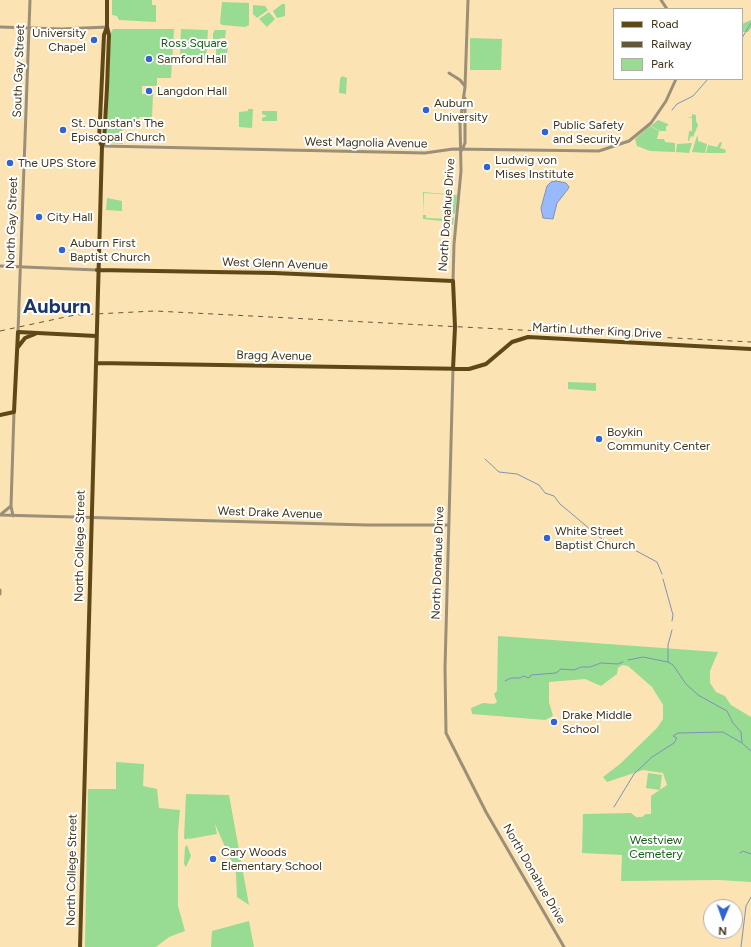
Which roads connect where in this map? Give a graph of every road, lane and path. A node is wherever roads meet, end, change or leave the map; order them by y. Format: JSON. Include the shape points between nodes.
{"nodes":[{"id":1,"x":30,"y":0,"type":"edge"},
{"id":2,"x":107,"y":0,"type":"edge"},
{"id":3,"x":468,"y":0,"type":"edge"},
{"id":4,"x":0,"y":27,"type":"edge"},
{"id":5,"x":107,"y":27,"type":"junction"},
{"id":6,"x":30,"y":28,"type":"junction"},
{"id":7,"x":449,"y":73,"type":"dead end"},
{"id":8,"x":676,"y":80,"type":"edge"},
{"id":9,"x":465,"y":87,"type":"junction"},
{"id":10,"x":25,"y":143,"type":"joint"},
{"id":11,"x":102,"y":146,"type":"junction"},
{"id":12,"x":462,"y":150,"type":"junction"},
{"id":13,"x":0,"y":266,"type":"edge"},
{"id":14,"x":21,"y":267,"type":"junction"},
{"id":15,"x":97,"y":270,"type":"junction"},
{"id":16,"x":453,"y":281,"type":"junction"},
{"id":17,"x":18,"y":332,"type":"junction"},
{"id":18,"x":38,"y":333,"type":"junction"},
{"id":19,"x":96,"y":336,"type":"junction"},
{"id":20,"x":18,"y":347,"type":"junction"},
{"id":21,"x":751,"y":349,"type":"edge"},
{"id":22,"x":96,"y":363,"type":"junction"},
{"id":23,"x":453,"y":369,"type":"junction"},
{"id":24,"x":14,"y":412,"type":"junction"},
{"id":25,"x":0,"y":415,"type":"edge"},
{"id":26,"x":11,"y":506,"type":"junction"},
{"id":27,"x":0,"y":515,"type":"edge"},
{"id":28,"x":13,"y":516,"type":"junction"},
{"id":29,"x":90,"y":518,"type":"junction"},
{"id":30,"x":450,"y":525,"type":"junction"},
{"id":31,"x":0,"y":590,"type":"edge"},
{"id":32,"x":0,"y":594,"type":"edge"},
{"id":33,"x":80,"y":947,"type":"edge"},
{"id":34,"x":564,"y":947,"type":"edge"}],
"edges":[{"from":1,"to":6,"type":"street","name":"South Gay Street"},
{"from":2,"to":5,"type":"main road","name":"North College Street"},
{"from":3,"to":9,"type":"street","name":"North Donahue Drive"},
{"from":4,"to":6,"type":"street"},
{"from":5,"to":6,"type":"street"},
{"from":5,"to":11,"type":"main road","name":"North College Street","via":[[109,35]]},
{"from":6,"to":10,"type":"street","name":"South Gay Street"},
{"from":7,"to":9,"type":"street"},
{"from":8,"to":12,"type":"street","name":"West Magnolia Avenue","via":[[666,101],[651,123],[628,141],[604,150]]},
{"from":9,"to":12,"type":"street","name":"North Donahue Drive","via":[[465,142]]},
{"from":10,"to":14,"type":"street","name":"North Gay Street"},
{"from":11,"to":12,"type":"street","name":"West Magnolia Avenue","via":[[425,153]]},
{"from":11,"to":15,"type":"main road","name":"North College Street"},
{"from":12,"to":16,"type":"street","name":"North Donahue Drive","via":[[453,248]]},
{"from":13,"to":14,"type":"street"},
{"from":14,"to":15,"type":"street"},
{"from":14,"to":17,"type":"street","name":"North Gay Street"},
{"from":15,"to":16,"type":"main road","name":"West Glenn Avenue","via":[[274,273]]},
{"from":15,"to":19,"type":"main road","name":"North College Street"},
{"from":16,"to":23,"type":"main road","name":"North Donahue Drive"},
{"from":17,"to":18,"type":"main road"},
{"from":17,"to":20,"type":"main road","name":"North Gay Street"},
{"from":18,"to":19,"type":"main road"},
{"from":18,"to":20,"type":"main road","via":[[26,338]]},
{"from":19,"to":22,"type":"main road","name":"North College Street"},
{"from":20,"to":24,"type":"main road","name":"North Gay Street"},
{"from":21,"to":23,"type":"main road","name":"Martin Luther King Drive","via":[[528,337],[512,342],[491,361],[480,366]]},
{"from":22,"to":23,"type":"main road","name":"Bragg Avenue"},
{"from":22,"to":29,"type":"main road","name":"North College Street"},
{"from":23,"to":30,"type":"street","name":"North Donahue Drive","via":[[450,410]]},
{"from":24,"to":25,"type":"main road"},
{"from":24,"to":26,"type":"street","name":"North Gay Street"},
{"from":26,"to":27,"type":"street"},
{"from":26,"to":28,"type":"street","name":"North Gay Street"},
{"from":27,"to":28,"type":"street","name":"West Drake Avenue"},
{"from":28,"to":29,"type":"street","name":"West Drake Avenue"},
{"from":29,"to":30,"type":"street","name":"West Drake Avenue"},
{"from":29,"to":33,"type":"main road","name":"North College Street"},
{"from":30,"to":34,"type":"street","name":"North Donahue Drive","via":[[445,668],[445,718],[448,737],[486,812]]},
{"from":31,"to":32,"type":"street"}]}
